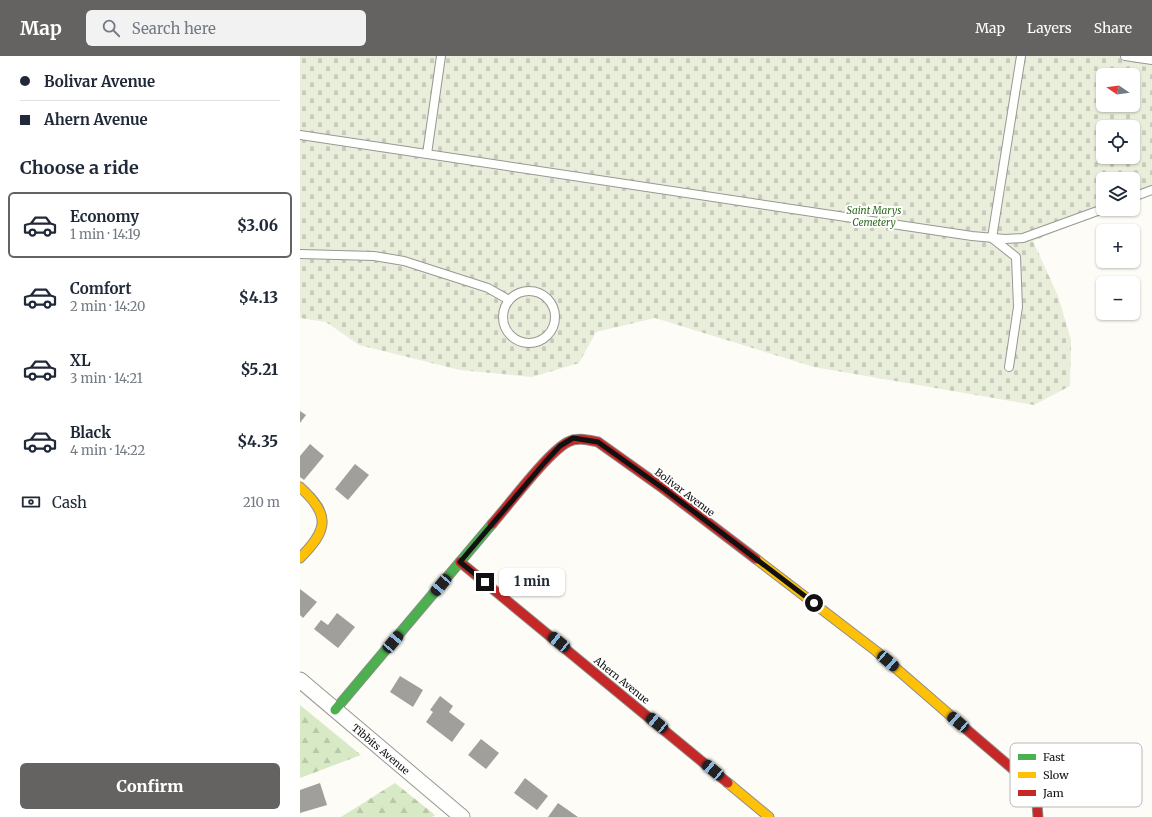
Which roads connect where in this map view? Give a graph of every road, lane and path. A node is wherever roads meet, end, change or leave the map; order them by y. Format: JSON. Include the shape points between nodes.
{"nodes":[{"id":1,"x":441,"y":56,"type":"edge"},
{"id":2,"x":1021,"y":56,"type":"edge"},
{"id":3,"x":1125,"y":56,"type":"edge"},
{"id":4,"x":1152,"y":60,"type":"edge"},
{"id":5,"x":300,"y":135,"type":"edge"},
{"id":6,"x":427,"y":154,"type":"junction"},
{"id":7,"x":1152,"y":190,"type":"edge"},
{"id":8,"x":1140,"y":194,"type":"edge"},
{"id":9,"x":1096,"y":211,"type":"edge"},
{"id":10,"x":992,"y":238,"type":"junction"},
{"id":11,"x":300,"y":254,"type":"edge"},
{"id":12,"x":509,"y":300,"type":"junction"},
{"id":13,"x":1009,"y":367,"type":"dead end"},
{"id":14,"x":300,"y":487,"type":"edge"},
{"id":15,"x":300,"y":558,"type":"edge"},
{"id":16,"x":460,"y":562,"type":"junction"},
{"id":17,"x":300,"y":680,"type":"edge"},
{"id":18,"x":335,"y":710,"type":"junction"},
{"id":19,"x":1010,"y":766,"type":"edge"},
{"id":20,"x":1037,"y":807,"type":"edge"},
{"id":21,"x":453,"y":814,"type":"edge"},
{"id":22,"x":769,"y":817,"type":"edge"},
{"id":23,"x":1038,"y":817,"type":"edge"}],
"edges":[{"from":1,"to":6,"type":"lane"},
{"from":2,"to":10,"type":"lane"},
{"from":3,"to":4,"type":"lane"},
{"from":5,"to":6,"type":"lane"},
{"from":6,"to":10,"type":"lane"},
{"from":7,"to":8,"type":"lane"},
{"from":9,"to":10,"type":"lane","via":[[1023,238]]},
{"from":10,"to":13,"type":"lane","via":[[1016,258],[1018,307]]},
{"from":11,"to":12,"type":"lane","via":[[374,256],[404,261],[488,288]]},
{"from":12,"to":12,"type":"lane","via":[[504,309],[503,319],[505,329],[512,337],[521,342],[531,343],[541,341],[549,334],[556,315],[553,305],[546,297],[527,290],[517,293]]},
{"from":14,"to":15,"type":"street","via":[[311,496],[320,510],[322,525],[320,536]]},
{"from":16,"to":18,"type":"street","name":"Bolivar Avenue"},
{"from":16,"to":19,"type":"street","name":"Bolivar Avenue","via":[[560,446],[573,438],[598,442],[664,489],[876,651]]},
{"from":16,"to":22,"type":"street","name":"Ahern Avenue"},
{"from":17,"to":18,"type":"street","name":"Tibbits Avenue"},
{"from":18,"to":21,"type":"street","name":"Tibbits Avenue"},
{"from":20,"to":23,"type":"street","name":"Bolivar Avenue"}]}
